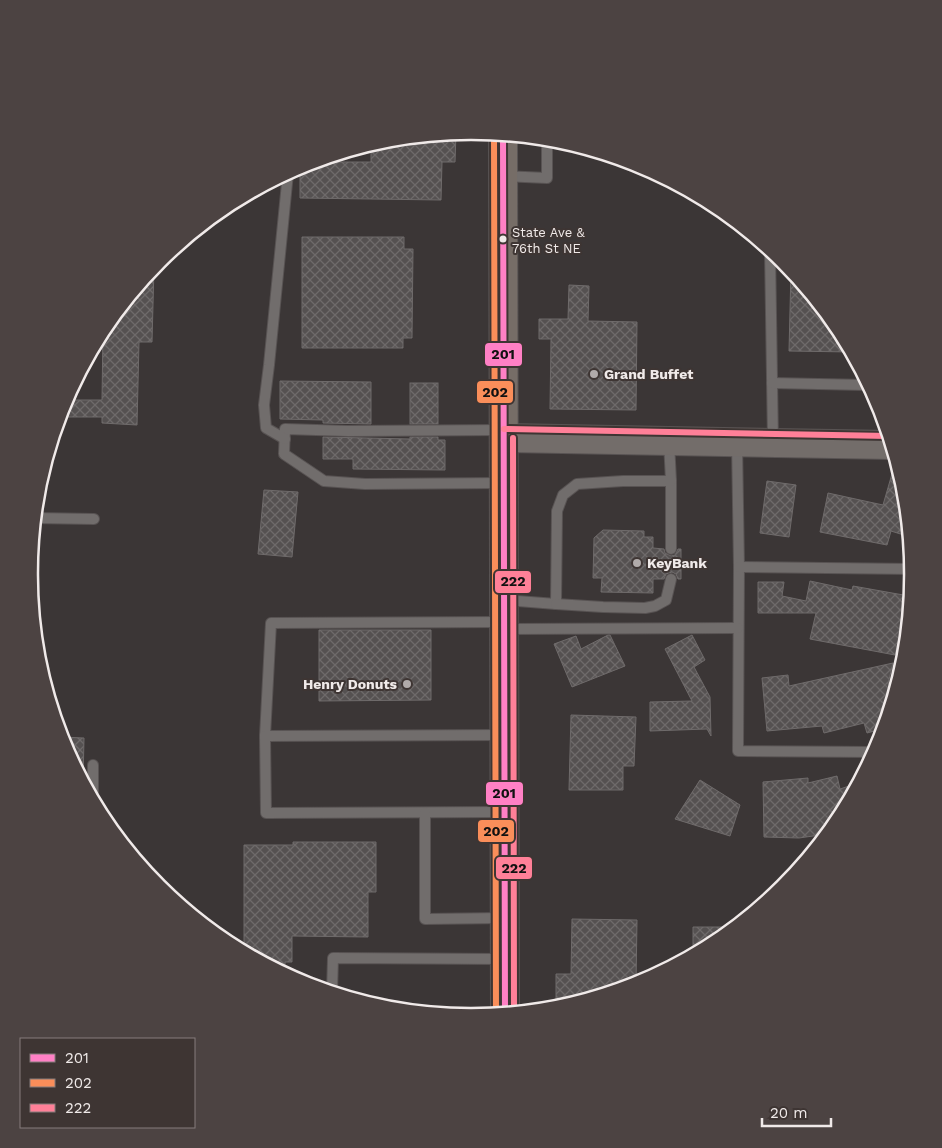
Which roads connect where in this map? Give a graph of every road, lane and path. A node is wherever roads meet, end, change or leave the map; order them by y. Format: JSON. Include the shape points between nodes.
{"nodes":[{"id":1,"x":503,"y":141,"type":"edge"},
{"id":2,"x":547,"y":147,"type":"edge"},
{"id":3,"x":503,"y":176,"type":"junction"},
{"id":4,"x":287,"y":181,"type":"edge"},
{"id":5,"x":770,"y":260,"type":"edge"},
{"id":6,"x":772,"y":383,"type":"junction"},
{"id":7,"x":861,"y":385,"type":"edge"},
{"id":8,"x":504,"y":434,"type":"junction"},
{"id":9,"x":284,"y":439,"type":"junction"},
{"id":10,"x":882,"y":439,"type":"edge"},
{"id":11,"x":669,"y":441,"type":"junction"},
{"id":12,"x":738,"y":442,"type":"junction"},
{"id":13,"x":773,"y":443,"type":"junction"},
{"id":14,"x":671,"y":481,"type":"junction"},
{"id":15,"x":504,"y":483,"type":"junction"},
{"id":16,"x":41,"y":518,"type":"edge"},
{"id":17,"x":94,"y":519,"type":"dead end"},
{"id":18,"x":671,"y":549,"type":"dead end"},
{"id":19,"x":739,"y":567,"type":"junction"},
{"id":20,"x":904,"y":568,"type":"edge"},
{"id":21,"x":671,"y":579,"type":"dead end"},
{"id":22,"x":556,"y":604,"type":"junction"},
{"id":23,"x":504,"y":617,"type":"junction"},
{"id":24,"x":738,"y":628,"type":"junction"},
{"id":25,"x":505,"y":735,"type":"junction"},
{"id":26,"x":265,"y":736,"type":"junction"},
{"id":27,"x":866,"y":752,"type":"edge"},
{"id":28,"x":93,"y":765,"type":"dead end"},
{"id":29,"x":93,"y":786,"type":"edge"},
{"id":30,"x":505,"y":812,"type":"junction"},
{"id":31,"x":425,"y":813,"type":"junction"},
{"id":32,"x":505,"y":918,"type":"junction"},
{"id":33,"x":505,"y":959,"type":"junction"},
{"id":34,"x":332,"y":984,"type":"edge"},
{"id":35,"x":505,"y":1006,"type":"edge"}],
"edges":[{"from":1,"to":3,"type":"main road"},
{"from":2,"to":3,"type":"lane","via":[[547,178]]},
{"from":3,"to":8,"type":"main road"},
{"from":4,"to":9,"type":"lane","via":[[264,404],[266,428]]},
{"from":5,"to":6,"type":"lane"},
{"from":6,"to":7,"type":"lane"},
{"from":6,"to":13,"type":"lane"},
{"from":8,"to":9,"type":"lane","via":[[285,429]]},
{"from":8,"to":11,"type":"street"},
{"from":8,"to":15,"type":"main road"},
{"from":9,"to":15,"type":"lane","via":[[284,454],[324,481],[365,484]]},
{"from":10,"to":13,"type":"street"},
{"from":11,"to":12,"type":"street"},
{"from":11,"to":14,"type":"lane"},
{"from":12,"to":13,"type":"street"},
{"from":12,"to":19,"type":"lane"},
{"from":14,"to":18,"type":"lane"},
{"from":14,"to":22,"type":"lane","via":[[577,484],[563,495],[557,511]]},
{"from":15,"to":23,"type":"main road"},
{"from":16,"to":17,"type":"lane"},
{"from":19,"to":20,"type":"lane"},
{"from":19,"to":24,"type":"lane"},
{"from":21,"to":22,"type":"lane","via":[[666,600],[656,606]]},
{"from":22,"to":23,"type":"lane"},
{"from":23,"to":24,"type":"lane"},
{"from":23,"to":25,"type":"main road"},
{"from":23,"to":26,"type":"lane","via":[[271,624]]},
{"from":24,"to":27,"type":"lane","via":[[738,751]]},
{"from":25,"to":26,"type":"lane"},
{"from":25,"to":30,"type":"main road"},
{"from":26,"to":31,"type":"lane","via":[[266,813]]},
{"from":28,"to":29,"type":"lane"},
{"from":30,"to":31,"type":"lane"},
{"from":30,"to":32,"type":"main road"},
{"from":31,"to":32,"type":"lane","via":[[426,919]]},
{"from":32,"to":33,"type":"main road"},
{"from":33,"to":34,"type":"lane","via":[[333,958]]},
{"from":33,"to":35,"type":"main road"}]}
